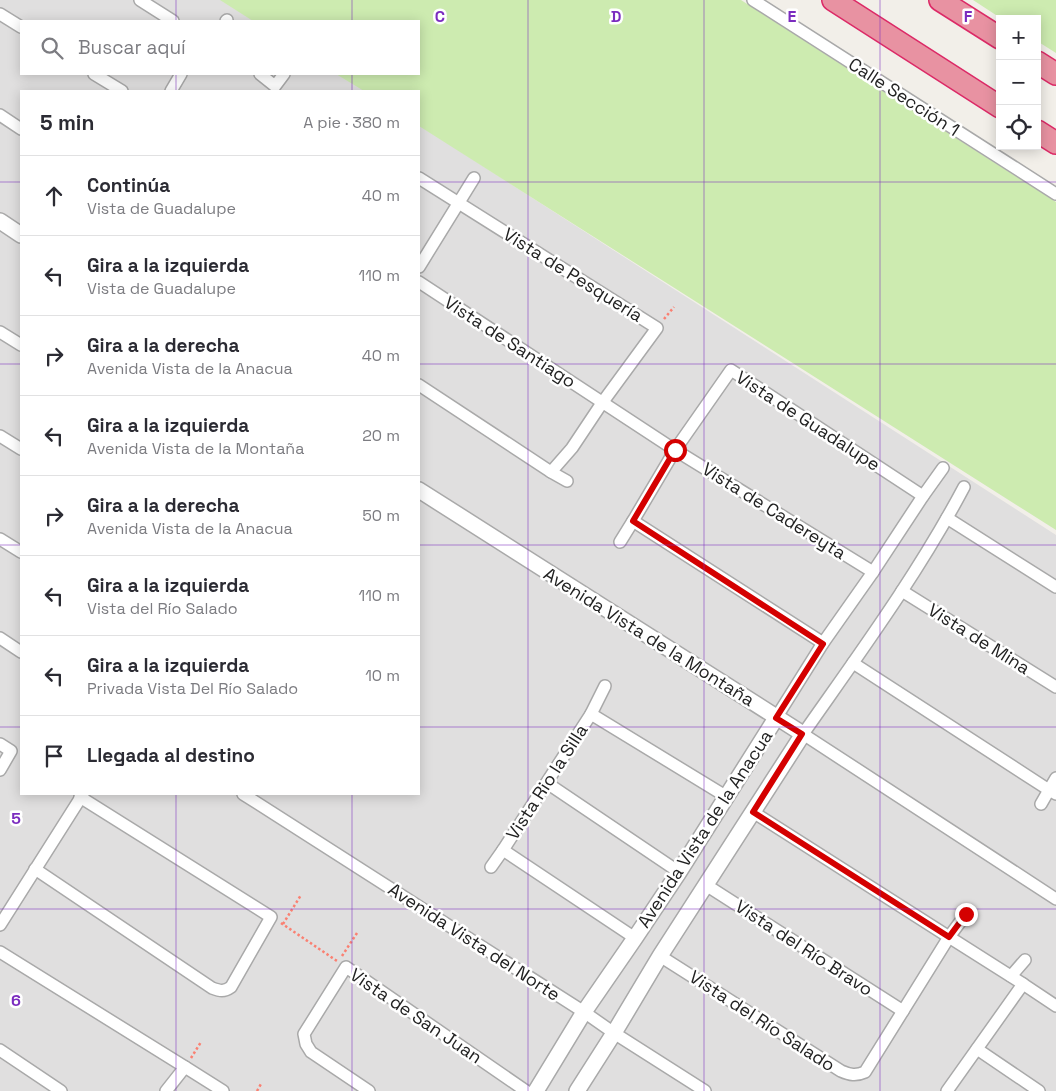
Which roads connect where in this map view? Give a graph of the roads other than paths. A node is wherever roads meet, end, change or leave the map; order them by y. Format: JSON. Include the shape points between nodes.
{"nodes":[{"id":1,"x":140,"y":0,"type":"edge"},
{"id":2,"x":753,"y":0,"type":"edge"},
{"id":3,"x":833,"y":0,"type":"edge"},
{"id":4,"x":940,"y":0,"type":"edge"},
{"id":5,"x":0,"y":14,"type":"edge"},
{"id":6,"x":171,"y":20,"type":"edge"},
{"id":7,"x":20,"y":26,"type":"edge"},
{"id":8,"x":996,"y":35,"type":"edge"},
{"id":9,"x":1041,"y":65,"type":"edge"},
{"id":10,"x":1056,"y":74,"type":"edge"},
{"id":11,"x":96,"y":75,"type":"edge"},
{"id":12,"x":180,"y":75,"type":"edge"},
{"id":13,"x":261,"y":75,"type":"edge"},
{"id":14,"x":284,"y":75,"type":"edge"},
{"id":15,"x":120,"y":90,"type":"edge"},
{"id":16,"x":171,"y":90,"type":"edge"},
{"id":17,"x":277,"y":90,"type":"edge"},
{"id":18,"x":997,"y":105,"type":"edge"},
{"id":19,"x":0,"y":115,"type":"edge"},
{"id":20,"x":20,"y":128,"type":"edge"},
{"id":21,"x":1041,"y":134,"type":"edge"},
{"id":22,"x":1056,"y":143,"type":"edge"},
{"id":23,"x":474,"y":178,"type":"dead end"},
{"id":24,"x":420,"y":179,"type":"edge"},
{"id":25,"x":1056,"y":194,"type":"edge"},
{"id":26,"x":459,"y":203,"type":"junction"},
{"id":27,"x":0,"y":221,"type":"edge"},
{"id":28,"x":20,"y":233,"type":"edge"},
{"id":29,"x":420,"y":265,"type":"edge"},
{"id":30,"x":420,"y":283,"type":"edge"},
{"id":31,"x":0,"y":332,"type":"edge"},
{"id":32,"x":20,"y":344,"type":"edge"},
{"id":33,"x":420,"y":386,"type":"edge"},
{"id":34,"x":602,"y":403,"type":"junction"},
{"id":35,"x":0,"y":436,"type":"edge"},
{"id":36,"x":20,"y":448,"type":"edge"},
{"id":37,"x":675,"y":450,"type":"junction"},
{"id":38,"x":943,"y":468,"type":"dead end"},
{"id":39,"x":551,"y":472,"type":"junction"},
{"id":40,"x":567,"y":481,"type":"dead end"},
{"id":41,"x":964,"y":487,"type":"dead end"},
{"id":42,"x":420,"y":491,"type":"edge"},
{"id":43,"x":923,"y":496,"type":"junction"},
{"id":44,"x":947,"y":518,"type":"junction"},
{"id":45,"x":633,"y":521,"type":"junction"},
{"id":46,"x":0,"y":539,"type":"edge"},
{"id":47,"x":620,"y":542,"type":"dead end"},
{"id":48,"x":20,"y":551,"type":"edge"},
{"id":49,"x":873,"y":572,"type":"junction"},
{"id":50,"x":1056,"y":587,"type":"edge"},
{"id":51,"x":902,"y":592,"type":"junction"},
{"id":52,"x":0,"y":638,"type":"edge"},
{"id":53,"x":823,"y":644,"type":"junction"},
{"id":54,"x":20,"y":651,"type":"edge"},
{"id":55,"x":853,"y":663,"type":"junction"},
{"id":56,"x":605,"y":686,"type":"dead end"},
{"id":57,"x":1056,"y":687,"type":"edge"},
{"id":58,"x":591,"y":714,"type":"junction"},
{"id":59,"x":776,"y":718,"type":"junction"},
{"id":60,"x":802,"y":734,"type":"junction"},
{"id":61,"x":0,"y":744,"type":"edge"},
{"id":62,"x":0,"y":770,"type":"edge"},
{"id":63,"x":1056,"y":778,"type":"edge"},
{"id":64,"x":547,"y":783,"type":"junction"},
{"id":65,"x":1052,"y":792,"type":"edge"},
{"id":66,"x":245,"y":795,"type":"edge"},
{"id":67,"x":81,"y":796,"type":"edge"},
{"id":68,"x":727,"y":797,"type":"junction"},
{"id":69,"x":1041,"y":804,"type":"dead end"},
{"id":70,"x":753,"y":812,"type":"junction"},
{"id":71,"x":503,"y":850,"type":"junction"},
{"id":72,"x":491,"y":867,"type":"dead end"},
{"id":73,"x":35,"y":869,"type":"junction"},
{"id":74,"x":679,"y":872,"type":"junction"},
{"id":75,"x":706,"y":885,"type":"junction"},
{"id":76,"x":1056,"y":899,"type":"edge"},
{"id":77,"x":966,"y":914,"type":"dead end"},
{"id":78,"x":0,"y":925,"type":"edge"},
{"id":79,"x":949,"y":937,"type":"junction"},
{"id":80,"x":636,"y":938,"type":"junction"},
{"id":81,"x":0,"y":952,"type":"edge"},
{"id":82,"x":660,"y":956,"type":"junction"},
{"id":83,"x":1025,"y":960,"type":"dead end"},
{"id":84,"x":1011,"y":976,"type":"junction"},
{"id":85,"x":1023,"y":984,"type":"junction"},
{"id":86,"x":1056,"y":1006,"type":"edge"},
{"id":87,"x":903,"y":1011,"type":"junction"},
{"id":88,"x":584,"y":1012,"type":"junction"},
{"id":89,"x":614,"y":1033,"type":"junction"},
{"id":90,"x":977,"y":1049,"type":"junction"},
{"id":91,"x":0,"y":1050,"type":"edge"},
{"id":92,"x":185,"y":1067,"type":"junction"},
{"id":93,"x":61,"y":1091,"type":"edge"},
{"id":94,"x":166,"y":1091,"type":"edge"},
{"id":95,"x":222,"y":1091,"type":"edge"},
{"id":96,"x":369,"y":1091,"type":"edge"},
{"id":97,"x":526,"y":1091,"type":"edge"},
{"id":98,"x":536,"y":1091,"type":"edge"},
{"id":99,"x":577,"y":1091,"type":"edge"},
{"id":100,"x":705,"y":1091,"type":"edge"},
{"id":101,"x":947,"y":1091,"type":"edge"},
{"id":102,"x":1039,"y":1091,"type":"edge"}],
"edges":[{"from":1,"to":6,"type":"street"},
{"from":2,"to":25,"type":"street","name":"Calle Sección 1"},
{"from":3,"to":18,"type":"highway"},
{"from":4,"to":8,"type":"highway"},
{"from":5,"to":7,"type":"street"},
{"from":9,"to":10,"type":"highway"},
{"from":11,"to":15,"type":"street"},
{"from":12,"to":16,"type":"street"},
{"from":13,"to":17,"type":"street"},
{"from":14,"to":17,"type":"street"},
{"from":19,"to":20,"type":"street"},
{"from":21,"to":22,"type":"highway"},
{"from":23,"to":26,"type":"street"},
{"from":24,"to":26,"type":"street"},
{"from":26,"to":29,"type":"street"},
{"from":26,"to":34,"type":"street","name":"Vista de Pesquería","via":[[657,328]]},
{"from":27,"to":28,"type":"street"},
{"from":30,"to":34,"type":"street","name":"Vista de Santiago"},
{"from":31,"to":32,"type":"street"},
{"from":33,"to":39,"type":"street"},
{"from":34,"to":37,"type":"street","name":"Vista de Santiago"},
{"from":34,"to":39,"type":"street","name":"Vista de Pesquería","via":[[572,448]]},
{"from":35,"to":36,"type":"street"},
{"from":37,"to":43,"type":"street","name":"Vista de Guadalupe","via":[[731,370]]},
{"from":37,"to":45,"type":"street","name":"Vista de Guadalupe"},
{"from":37,"to":49,"type":"street","name":"Vista de Cadereyta"},
{"from":38,"to":43,"type":"street","name":"Avenida Vista de la Anacua"},
{"from":39,"to":40,"type":"street"},
{"from":41,"to":44,"type":"street","name":"Avenida Vista de la Anacua"},
{"from":42,"to":59,"type":"street","name":"Avenida Vista de la Montaña"},
{"from":43,"to":49,"type":"street","name":"Avenida Vista de la Anacua"},
{"from":44,"to":50,"type":"street"},
{"from":44,"to":51,"type":"street","name":"Avenida Vista de la Anacua"},
{"from":45,"to":47,"type":"street","name":"Vista de Guadalupe"},
{"from":45,"to":53,"type":"street"},
{"from":46,"to":48,"type":"street"},
{"from":49,"to":53,"type":"street","name":"Avenida Vista de la Anacua"},
{"from":51,"to":55,"type":"street","name":"Avenida Vista de la Anacua"},
{"from":51,"to":57,"type":"street","name":"Vista de Mina"},
{"from":52,"to":54,"type":"street"},
{"from":53,"to":59,"type":"street","name":"Avenida Vista de la Anacua"},
{"from":55,"to":60,"type":"street","name":"Avenida Vista de la Anacua"},
{"from":55,"to":65,"type":"street"},
{"from":56,"to":58,"type":"street"},
{"from":58,"to":64,"type":"street","name":"Vista Rio la Silla"},
{"from":58,"to":68,"type":"street","name":"Vista Rio la Silla"},
{"from":59,"to":60,"type":"street","name":"Avenida Vista de la Montaña"},
{"from":59,"to":68,"type":"street","name":"Avenida Vista de la Anacua"},
{"from":60,"to":70,"type":"street","name":"Avenida Vista de la Anacua"},
{"from":60,"to":76,"type":"street","name":"Avenida Vista de la Montaña"},
{"from":61,"to":62,"type":"street","via":[[11,751]]},
{"from":63,"to":65,"type":"street"},
{"from":64,"to":71,"type":"street","name":"Vista Rio la Silla"},
{"from":64,"to":74,"type":"street"},
{"from":65,"to":69,"type":"street"},
{"from":66,"to":88,"type":"street","name":"Avenida Vista del Norte"},
{"from":67,"to":73,"type":"street"},
{"from":67,"to":73,"type":"street","via":[[271,917],[231,987],[226,992],[212,988]]},
{"from":68,"to":74,"type":"street","name":"Avenida Vista de la Anacua"},
{"from":70,"to":75,"type":"street","name":"Avenida Vista de la Anacua"},
{"from":70,"to":79,"type":"street"},
{"from":71,"to":72,"type":"street"},
{"from":71,"to":80,"type":"street","name":"Vista Rio la Silla"},
{"from":73,"to":78,"type":"street"},
{"from":74,"to":80,"type":"street","name":"Avenida Vista de la Anacua"},
{"from":75,"to":82,"type":"street","name":"Avenida Vista de la Anacua"},
{"from":75,"to":87,"type":"street","name":"Vista del Río Bravo"},
{"from":77,"to":79,"type":"street","name":"Vista del Río Salado"},
{"from":79,"to":84,"type":"street"},
{"from":79,"to":87,"type":"street","name":"Vista del Río Salado"},
{"from":80,"to":88,"type":"street","name":"Avenida Vista de la Anacua"},
{"from":81,"to":92,"type":"street"},
{"from":82,"to":87,"type":"street","name":"Vista del Río Salado","via":[[851,1075],[865,1072]]},
{"from":82,"to":89,"type":"street","name":"Avenida Vista de la Anacua"},
{"from":83,"to":84,"type":"street"},
{"from":84,"to":85,"type":"street"},
{"from":85,"to":86,"type":"street"},
{"from":85,"to":90,"type":"street"},
{"from":88,"to":89,"type":"street","name":"Avenida Vista del Norte"},
{"from":88,"to":98,"type":"street","name":"Avenida Vista de la Anacua"},
{"from":89,"to":99,"type":"street","name":"Avenida Vista de la Anacua"},
{"from":89,"to":100,"type":"street","name":"Avenida Vista del Norte"},
{"from":90,"to":101,"type":"street"},
{"from":90,"to":102,"type":"street"},
{"from":91,"to":93,"type":"street"},
{"from":92,"to":94,"type":"street"},
{"from":92,"to":95,"type":"street"},
{"from":96,"to":97,"type":"street","name":"Vista de San Juan","via":[[310,1052],[304,1034],[346,967]]}]}
